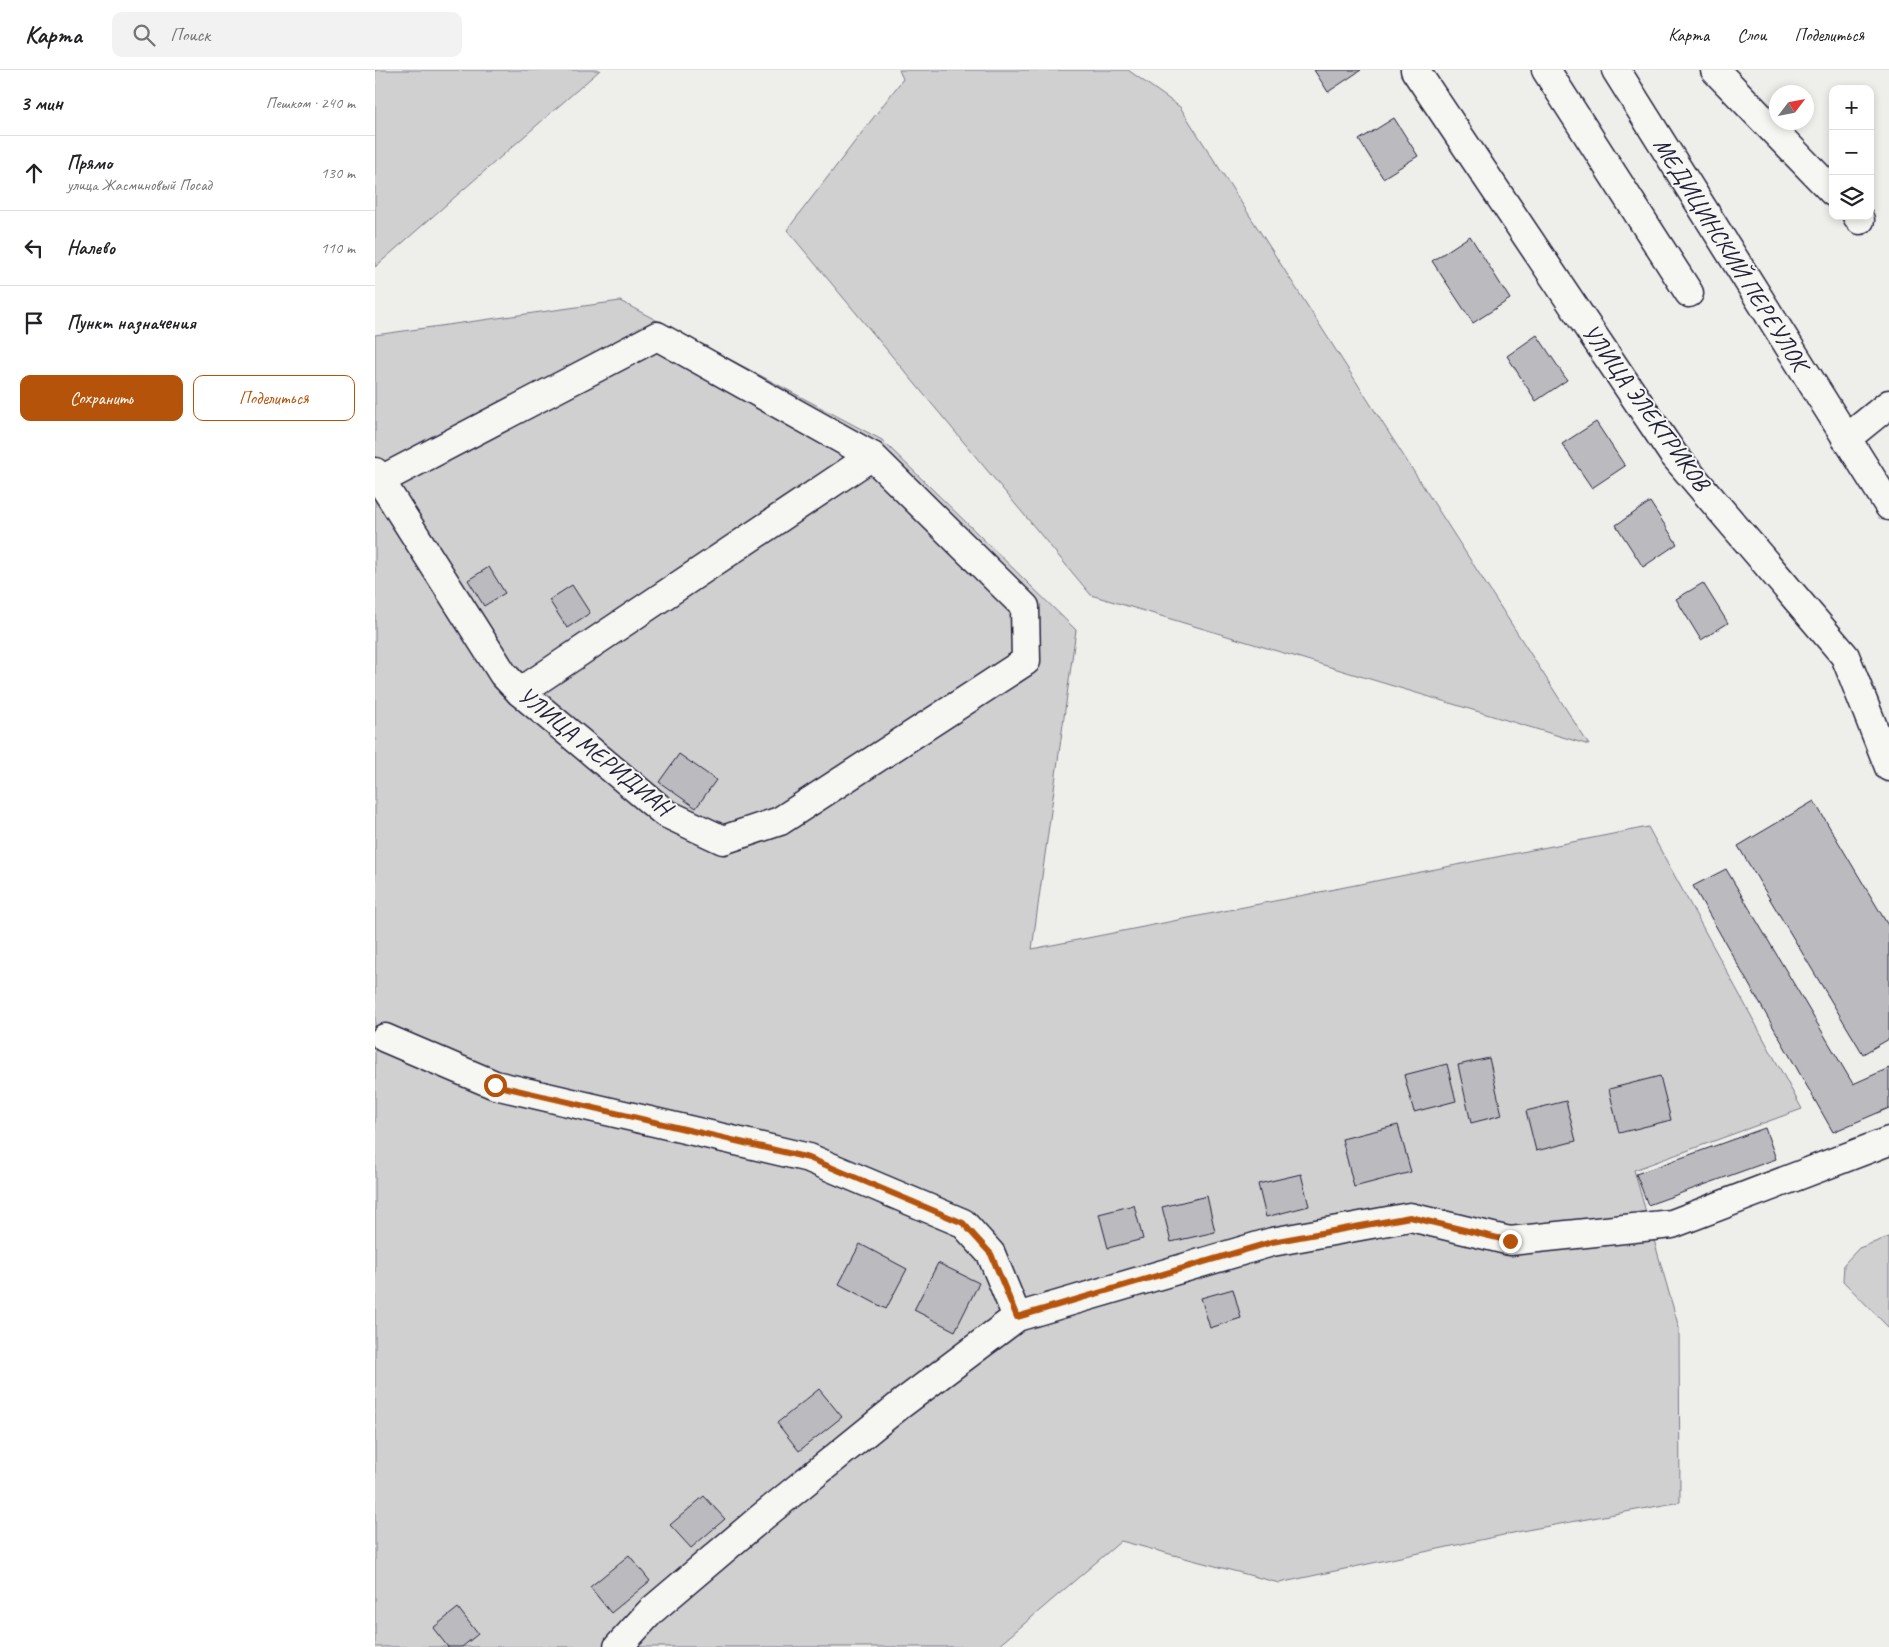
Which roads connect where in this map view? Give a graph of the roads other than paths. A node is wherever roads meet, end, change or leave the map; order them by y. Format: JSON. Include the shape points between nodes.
{"nodes":[{"id":1,"x":1415,"y":70,"type":"edge"},
{"id":2,"x":1546,"y":70,"type":"edge"},
{"id":3,"x":1715,"y":70,"type":"edge"},
{"id":4,"x":1620,"y":71,"type":"edge"},
{"id":5,"x":1829,"y":188,"type":"edge"},
{"id":6,"x":1689,"y":293,"type":"dead end"},
{"id":7,"x":1889,"y":404,"type":"edge"},
{"id":8,"x":1846,"y":439,"type":"junction"},
{"id":9,"x":872,"y":456,"type":"junction"},
{"id":10,"x":378,"y":476,"type":"edge"},
{"id":11,"x":1889,"y":506,"type":"edge"},
{"id":12,"x":520,"y":692,"type":"junction"},
{"id":13,"x":1889,"y":767,"type":"edge"},
{"id":14,"x":385,"y":1038,"type":"dead end"},
{"id":15,"x":1889,"y":1141,"type":"edge"},
{"id":16,"x":1017,"y":1317,"type":"junction"},
{"id":17,"x":618,"y":1647,"type":"edge"}],
"edges":[{"from":1,"to":13,"type":"street","name":"УЛИЦА ЭЛЕКТРИКОВ","via":[[1673,454],[1845,656]]},
{"from":2,"to":6,"type":"street"},
{"from":3,"to":5,"type":"street"},
{"from":4,"to":8,"type":"street","name":"МЕДИЦИНСКИЙ ПЕРЕУЛОК"},
{"from":7,"to":8,"type":"street"},
{"from":8,"to":11,"type":"street","name":"МЕДИЦИНСКИЙ ПЕРЕУЛОК"},
{"from":9,"to":10,"type":"street","via":[[657,336]]},
{"from":9,"to":12,"type":"street"},
{"from":9,"to":12,"type":"street","name":"УЛИЦА МЕРИДИАН","via":[[1025,608],[1025,662],[780,821],[723,840],[665,813]]},
{"from":10,"to":12,"type":"street","name":"УЛИЦА МЕРИДИАН","via":[[503,674]]},
{"from":14,"to":16,"type":"street","via":[[495,1085],[809,1158],[963,1223],[991,1254]]},
{"from":15,"to":16,"type":"street","via":[[1672,1224],[1510,1241],[1410,1217],[1272,1242]]},
{"from":16,"to":17,"type":"street","via":[[900,1405],[762,1517],[651,1611]]}]}
